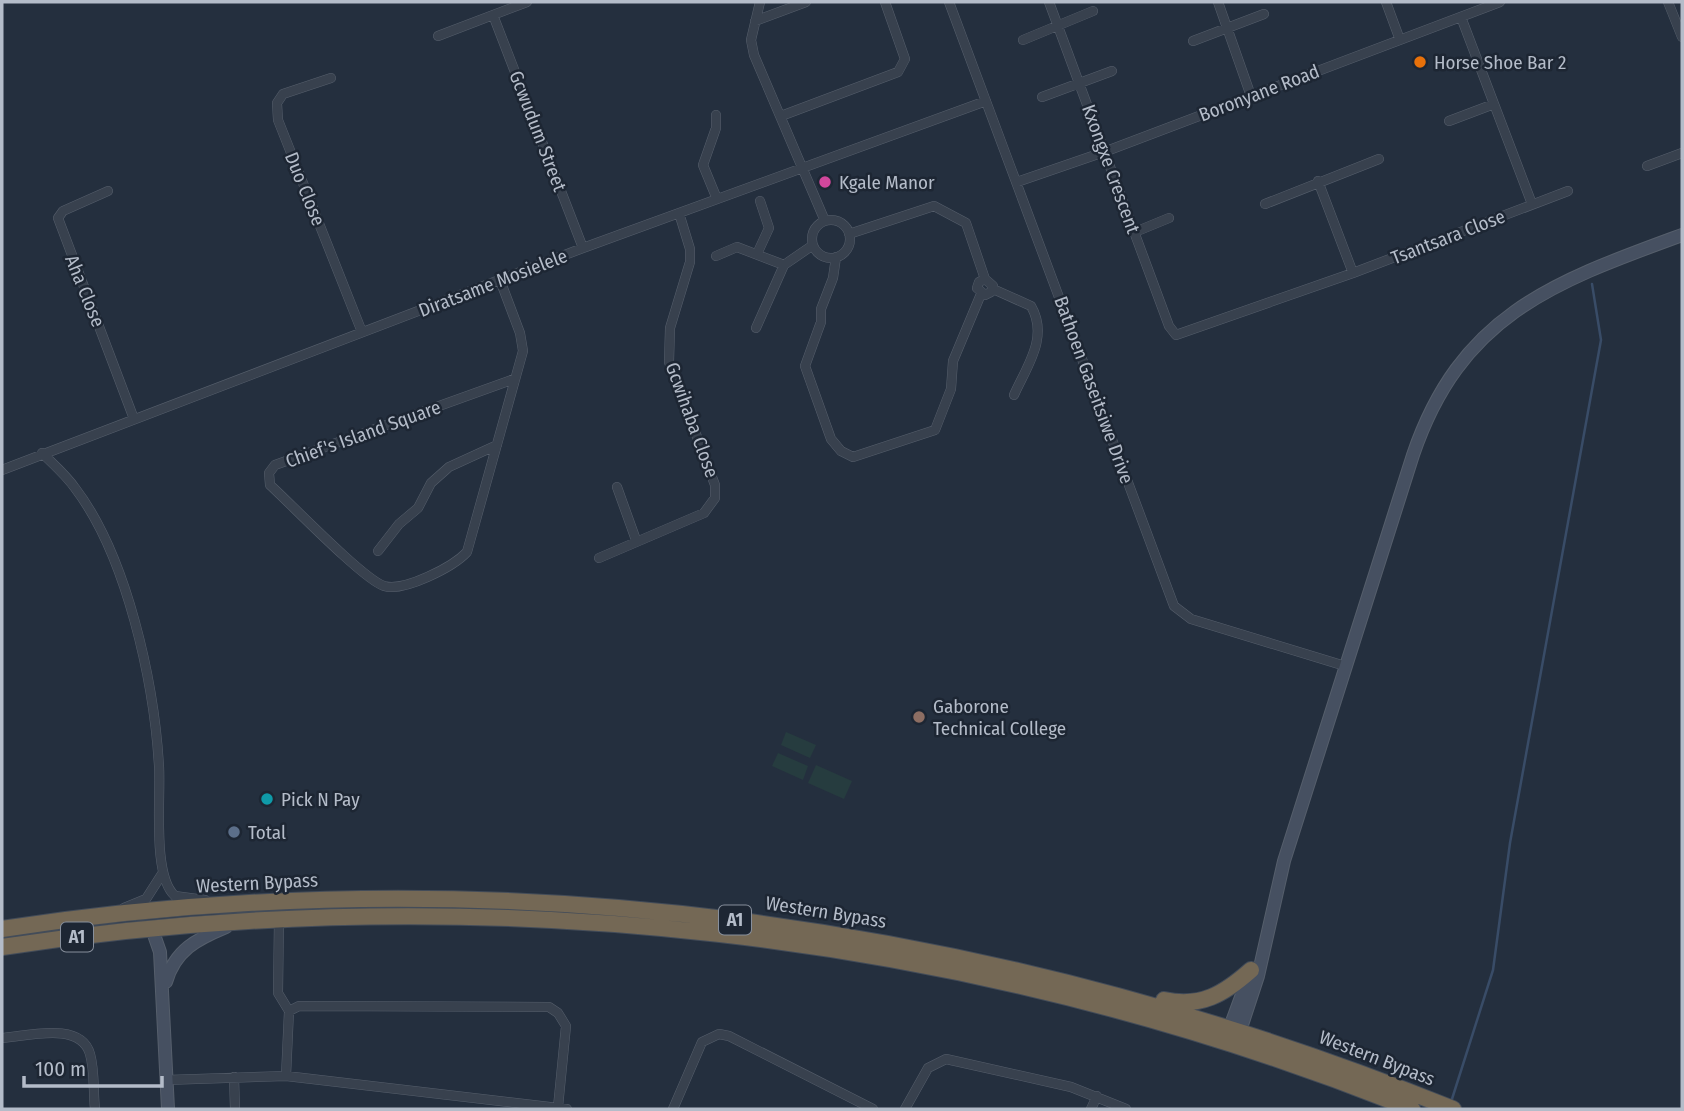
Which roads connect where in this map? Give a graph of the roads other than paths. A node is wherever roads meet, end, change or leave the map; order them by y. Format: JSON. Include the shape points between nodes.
{"nodes":[{"id":1,"x":527,"y":2,"type":"edge"},
{"id":2,"x":760,"y":2,"type":"edge"},
{"id":3,"x":806,"y":2,"type":"edge"},
{"id":4,"x":886,"y":2,"type":"edge"},
{"id":5,"x":949,"y":2,"type":"edge"},
{"id":6,"x":1049,"y":2,"type":"edge"},
{"id":7,"x":1218,"y":2,"type":"edge"},
{"id":8,"x":1386,"y":2,"type":"edge"},
{"id":9,"x":1500,"y":2,"type":"edge"},
{"id":10,"x":1668,"y":2,"type":"edge"},
{"id":11,"x":1093,"y":11,"type":"dead end"},
{"id":12,"x":1264,"y":14,"type":"dead end"},
{"id":13,"x":493,"y":15,"type":"junction"},
{"id":14,"x":1678,"y":15,"type":"edge"},
{"id":15,"x":1461,"y":18,"type":"junction"},
{"id":16,"x":755,"y":21,"type":"junction"},
{"id":17,"x":1058,"y":26,"type":"junction"},
{"id":18,"x":1229,"y":29,"type":"junction"},
{"id":19,"x":438,"y":36,"type":"dead end"},
{"id":20,"x":1682,"y":37,"type":"edge"},
{"id":21,"x":1023,"y":40,"type":"dead end"},
{"id":22,"x":1400,"y":40,"type":"junction"},
{"id":23,"x":1193,"y":41,"type":"dead end"},
{"id":24,"x":1112,"y":71,"type":"dead end"},
{"id":25,"x":331,"y":78,"type":"dead end"},
{"id":26,"x":1080,"y":84,"type":"junction"},
{"id":27,"x":1251,"y":96,"type":"junction"},
{"id":28,"x":1042,"y":97,"type":"dead end"},
{"id":29,"x":986,"y":101,"type":"junction"},
{"id":30,"x":1494,"y":104,"type":"junction"},
{"id":31,"x":716,"y":115,"type":"dead end"},
{"id":32,"x":781,"y":116,"type":"junction"},
{"id":33,"x":1450,"y":121,"type":"dead end"},
{"id":34,"x":1104,"y":152,"type":"junction"},
{"id":35,"x":1682,"y":153,"type":"edge"},
{"id":36,"x":1379,"y":159,"type":"dead end"},
{"id":37,"x":1647,"y":166,"type":"dead end"},
{"id":38,"x":803,"y":167,"type":"junction"},
{"id":39,"x":1318,"y":181,"type":"junction"},
{"id":40,"x":1017,"y":182,"type":"junction"},
{"id":41,"x":108,"y":191,"type":"dead end"},
{"id":42,"x":1568,"y":191,"type":"dead end"},
{"id":43,"x":717,"y":199,"type":"junction"},
{"id":44,"x":760,"y":201,"type":"dead end"},
{"id":45,"x":1265,"y":204,"type":"dead end"},
{"id":46,"x":1532,"y":204,"type":"junction"},
{"id":47,"x":679,"y":213,"type":"junction"},
{"id":48,"x":1169,"y":218,"type":"dead end"},
{"id":49,"x":825,"y":221,"type":"junction"},
{"id":50,"x":1135,"y":232,"type":"junction"},
{"id":51,"x":849,"y":234,"type":"junction"},
{"id":52,"x":1682,"y":234,"type":"edge"},
{"id":53,"x":813,"y":245,"type":"junction"},
{"id":54,"x":583,"y":248,"type":"junction"},
{"id":55,"x":757,"y":254,"type":"junction"},
{"id":56,"x":716,"y":256,"type":"dead end"},
{"id":57,"x":836,"y":257,"type":"junction"},
{"id":58,"x":784,"y":265,"type":"junction"},
{"id":59,"x":1353,"y":273,"type":"junction"},
{"id":60,"x":985,"y":279,"type":"junction"},
{"id":61,"x":500,"y":280,"type":"junction"},
{"id":62,"x":993,"y":289,"type":"junction"},
{"id":63,"x":981,"y":294,"type":"junction"},
{"id":64,"x":757,"y":328,"type":"dead end"},
{"id":65,"x":362,"y":332,"type":"junction"},
{"id":66,"x":1176,"y":335,"type":"joint"},
{"id":67,"x":514,"y":379,"type":"junction"},
{"id":68,"x":1014,"y":395,"type":"dead end"},
{"id":69,"x":134,"y":419,"type":"junction"},
{"id":70,"x":496,"y":445,"type":"junction"},
{"id":71,"x":42,"y":453,"type":"junction"},
{"id":72,"x":2,"y":470,"type":"edge"},
{"id":73,"x":617,"y":487,"type":"dead end"},
{"id":74,"x":636,"y":540,"type":"junction"},
{"id":75,"x":378,"y":551,"type":"dead end"},
{"id":76,"x":599,"y":558,"type":"dead end"},
{"id":77,"x":1345,"y":666,"type":"junction"},
{"id":78,"x":162,"y":874,"type":"junction"},
{"id":79,"x":242,"y":903,"type":"junction"},
{"id":80,"x":279,"y":919,"type":"junction"},
{"id":81,"x":64,"y":920,"type":"junction"},
{"id":82,"x":240,"y":922,"type":"junction"},
{"id":83,"x":2,"y":929,"type":"edge"},
{"id":84,"x":152,"y":929,"type":"junction"},
{"id":85,"x":2,"y":947,"type":"edge"},
{"id":86,"x":1262,"y":948,"type":"junction"},
{"id":87,"x":1251,"y":970,"type":"junction"},
{"id":88,"x":1090,"y":987,"type":"junction"},
{"id":89,"x":162,"y":997,"type":"junction"},
{"id":90,"x":289,"y":1011,"type":"junction"},
{"id":91,"x":1233,"y":1035,"type":"junction"},
{"id":92,"x":2,"y":1038,"type":"edge"},
{"id":93,"x":286,"y":1076,"type":"junction"},
{"id":94,"x":234,"y":1077,"type":"junction"},
{"id":95,"x":166,"y":1080,"type":"junction"},
{"id":96,"x":1097,"y":1096,"type":"junction"},
{"id":97,"x":562,"y":1108,"type":"edge"},
{"id":98,"x":95,"y":1109,"type":"edge"},
{"id":99,"x":168,"y":1109,"type":"edge"},
{"id":100,"x":235,"y":1109,"type":"edge"},
{"id":101,"x":673,"y":1109,"type":"edge"},
{"id":102,"x":873,"y":1109,"type":"edge"},
{"id":103,"x":905,"y":1109,"type":"edge"},
{"id":104,"x":1091,"y":1109,"type":"edge"},
{"id":105,"x":1126,"y":1109,"type":"edge"},
{"id":106,"x":1412,"y":1109,"type":"edge"},
{"id":107,"x":1453,"y":1109,"type":"edge"}],
"edges":[{"from":1,"to":13,"type":"street"},
{"from":2,"to":16,"type":"street"},
{"from":3,"to":16,"type":"street"},
{"from":4,"to":32,"type":"street","via":[[905,60],[898,72]]},
{"from":5,"to":29,"type":"street","name":"Bathoen Gaseitsiwe Drive"},
{"from":6,"to":17,"type":"street","name":"Kxongxe Crescent"},
{"from":7,"to":18,"type":"street"},
{"from":8,"to":22,"type":"street"},
{"from":9,"to":15,"type":"street","name":"Boronyane Road"},
{"from":10,"to":14,"type":"street"},
{"from":11,"to":17,"type":"street"},
{"from":12,"to":18,"type":"street"},
{"from":13,"to":19,"type":"street"},
{"from":13,"to":54,"type":"street","name":"Gcwudum Street"},
{"from":14,"to":20,"type":"street"},
{"from":15,"to":22,"type":"street","name":"Boronyane Road"},
{"from":15,"to":30,"type":"street"},
{"from":16,"to":32,"type":"street","via":[[754,55]]},
{"from":17,"to":21,"type":"street"},
{"from":17,"to":26,"type":"street","name":"Kxongxe Crescent"},
{"from":18,"to":23,"type":"street"},
{"from":18,"to":27,"type":"street"},
{"from":22,"to":27,"type":"street","name":"Boronyane Road"},
{"from":24,"to":26,"type":"street"},
{"from":25,"to":65,"type":"street","name":"Duo Close","via":[[283,94],[277,103],[278,120]]},
{"from":26,"to":28,"type":"street"},
{"from":26,"to":34,"type":"street","name":"Kxongxe Crescent"},
{"from":27,"to":34,"type":"street","name":"Boronyane Road"},
{"from":29,"to":38,"type":"street","name":"Diratsame Mosielele"},
{"from":29,"to":40,"type":"street","name":"Bathoen Gaseitsiwe Drive"},
{"from":30,"to":33,"type":"street"},
{"from":30,"to":46,"type":"street"},
{"from":31,"to":43,"type":"street","via":[[703,165]]},
{"from":32,"to":38,"type":"street"},
{"from":34,"to":40,"type":"street","name":"Boronyane Road"},
{"from":34,"to":50,"type":"street","name":"Kxongxe Crescent"},
{"from":35,"to":37,"type":"street"},
{"from":36,"to":39,"type":"street"},
{"from":38,"to":43,"type":"street","name":"Diratsame Mosielele"},
{"from":38,"to":49,"type":"street"},
{"from":39,"to":45,"type":"street"},
{"from":39,"to":59,"type":"street"},
{"from":40,"to":77,"type":"street","name":"Bathoen Gaseitsiwe Drive","via":[[1174,606],[1191,619]]},
{"from":41,"to":69,"type":"street","name":"Aha Close","via":[[63,211],[58,218]]},
{"from":42,"to":46,"type":"street","name":"Tsantsara Close"},
{"from":43,"to":47,"type":"street","name":"Diratsame Mosielele"},
{"from":44,"to":55,"type":"street","via":[[769,228]]},
{"from":46,"to":59,"type":"street","name":"Tsantsara Close"},
{"from":47,"to":54,"type":"street","name":"Diratsame Mosielele"},
{"from":47,"to":74,"type":"street","name":"Gcwihaba Close","via":[[690,262],[670,328],[669,362],[716,485],[715,498],[704,513]]},
{"from":48,"to":50,"type":"street"},
{"from":49,"to":51,"type":"street","via":[[840,222]]},
{"from":49,"to":53,"type":"street","via":[[814,230]]},
{"from":50,"to":66,"type":"street","name":"Kxongxe Crescent"},
{"from":51,"to":57,"type":"street","via":[[847,248]]},
{"from":51,"to":60,"type":"street","via":[[934,206],[966,223]]},
{"from":52,"to":77,"type":"street","via":[[1543,293],[1509,314],[1464,357],[1420,434]]},
{"from":53,"to":57,"type":"street","via":[[822,256]]},
{"from":53,"to":58,"type":"street"},
{"from":54,"to":61,"type":"street","name":"Diratsame Mosielele"},
{"from":55,"to":56,"type":"street","via":[[737,247]]},
{"from":55,"to":58,"type":"street"},
{"from":57,"to":63,"type":"street","via":[[805,366],[831,439],[853,457],[935,430],[951,389],[953,361]]},
{"from":58,"to":64,"type":"street"},
{"from":59,"to":66,"type":"street","name":"Tsantsara Close"},
{"from":60,"to":62,"type":"street"},
{"from":60,"to":63,"type":"street","via":[[977,285]]},
{"from":61,"to":65,"type":"street","name":"Diratsame Mosielele"},
{"from":61,"to":67,"type":"street","name":"Chief's Island Square","via":[[523,351]]},
{"from":62,"to":63,"type":"street"},
{"from":62,"to":68,"type":"street","via":[[1031,306],[1040,328]]},
{"from":65,"to":69,"type":"street","name":"Diratsame Mosielele"},
{"from":67,"to":70,"type":"street","name":"Chief's Island Square"},
{"from":67,"to":70,"type":"street","name":"Chief's Island Square","via":[[275,465],[269,473],[270,485],[375,582],[399,587],[456,565],[467,552]]},
{"from":69,"to":71,"type":"street","name":"Diratsame Mosielele"},
{"from":70,"to":75,"type":"street","via":[[449,467]]},
{"from":71,"to":72,"type":"street","name":"Diratsame Mosielele"},
{"from":71,"to":78,"type":"street","via":[[76,489],[106,543],[132,607],[159,765]]},
{"from":73,"to":74,"type":"street"},
{"from":74,"to":76,"type":"street","name":"Gcwihaba Close"},
{"from":77,"to":86,"type":"street"},
{"from":78,"to":79,"type":"street","via":[[176,896]]},
{"from":78,"to":81,"type":"street","via":[[152,893],[138,904]]},
{"from":79,"to":81,"type":"highway","name":"Western Bypass","number":"A1"},
{"from":79,"to":88,"type":"highway","name":"Western Bypass","number":"A1","via":[[386,899],[610,906],[850,935]]},
{"from":80,"to":82,"type":"highway","name":"Western Bypass","number":"A1"},
{"from":80,"to":90,"type":"street","via":[[278,993]]},
{"from":80,"to":91,"type":"highway","name":"Western Bypass","number":"A1","via":[[384,914],[545,918],[773,940],[853,950]]},
{"from":81,"to":83,"type":"highway","name":"Western Bypass","number":"A1"},
{"from":82,"to":84,"type":"highway","name":"Western Bypass","number":"A1"},
{"from":82,"to":89,"type":"street","via":[[186,947],[170,969]]},
{"from":84,"to":85,"type":"highway","name":"Western Bypass","number":"A1"},
{"from":84,"to":89,"type":"street","via":[[160,952]]},
{"from":86,"to":87,"type":"street"},
{"from":86,"to":91,"type":"street","via":[[1258,976]]},
{"from":87,"to":88,"type":"highway","via":[[1219,995],[1192,1003]]},
{"from":87,"to":91,"type":"street"},
{"from":88,"to":91,"type":"highway","name":"Western Bypass","number":"A1"},
{"from":89,"to":95,"type":"street"},
{"from":90,"to":93,"type":"street"},
{"from":90,"to":97,"type":"street","via":[[299,1006],[549,1007],[566,1026]]},
{"from":91,"to":106,"type":"highway","name":"Western Bypass","number":"A1"},
{"from":91,"to":107,"type":"highway","name":"Western Bypass","number":"A1","via":[[1368,1075]]},
{"from":92,"to":98,"type":"street","via":[[72,1034],[83,1040],[90,1054]]},
{"from":93,"to":94,"type":"street"},
{"from":93,"to":97,"type":"street"},
{"from":94,"to":95,"type":"street"},
{"from":94,"to":100,"type":"street"},
{"from":95,"to":99,"type":"street"},
{"from":96,"to":103,"type":"street","via":[[946,1059],[928,1068]]},
{"from":96,"to":104,"type":"street"},
{"from":96,"to":105,"type":"street"},
{"from":101,"to":102,"type":"street","via":[[702,1042],[719,1034]]}]}
